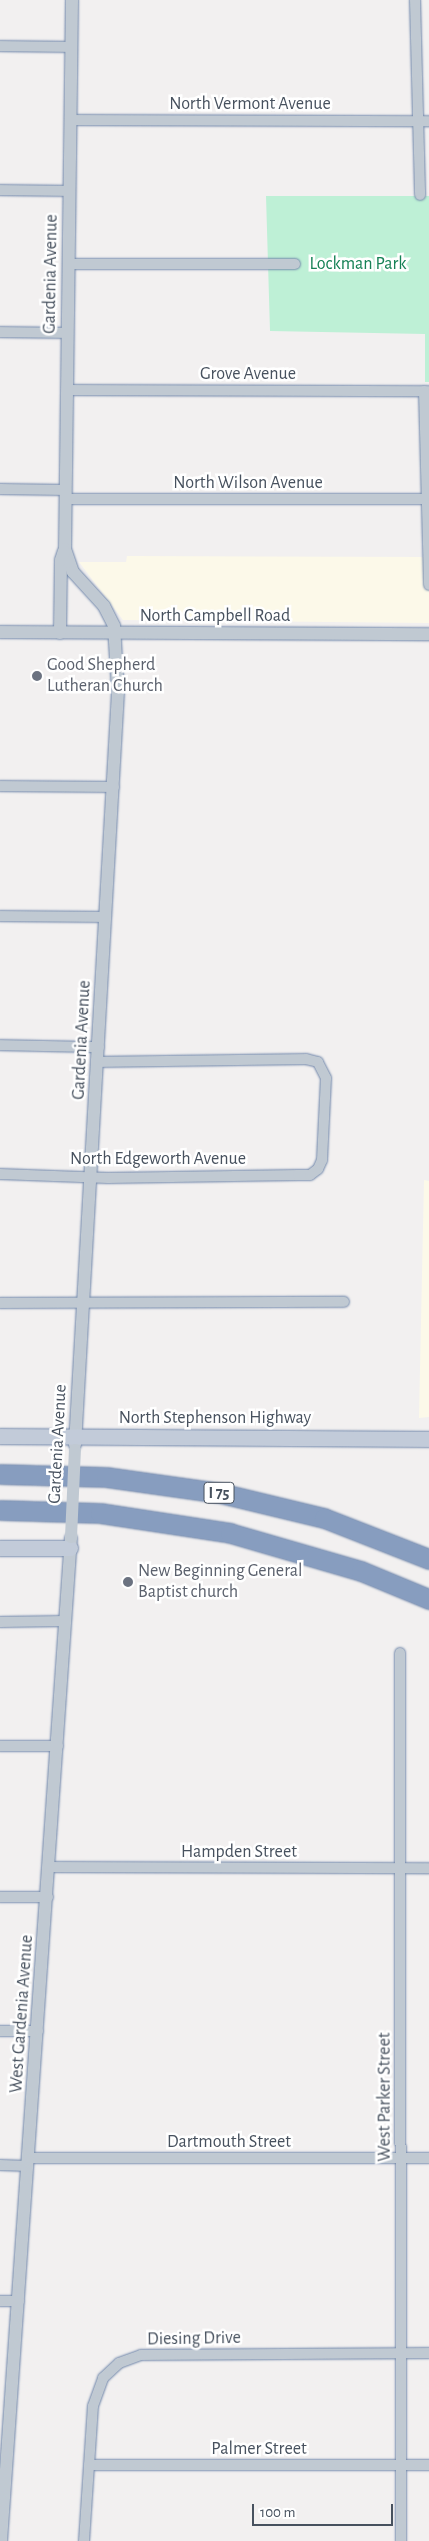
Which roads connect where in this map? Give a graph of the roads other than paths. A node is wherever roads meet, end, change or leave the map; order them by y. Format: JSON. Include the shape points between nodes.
{"nodes":[{"id":1,"x":72,"y":0,"type":"edge"},
{"id":2,"x":415,"y":0,"type":"edge"},
{"id":3,"x":0,"y":46,"type":"edge"},
{"id":4,"x":72,"y":47,"type":"junction"},
{"id":5,"x":71,"y":120,"type":"junction"},
{"id":6,"x":418,"y":121,"type":"junction"},
{"id":7,"x":429,"y":121,"type":"edge"},
{"id":8,"x":0,"y":190,"type":"edge"},
{"id":9,"x":70,"y":191,"type":"junction"},
{"id":10,"x":420,"y":195,"type":"dead end"},
{"id":11,"x":69,"y":264,"type":"junction"},
{"id":12,"x":296,"y":264,"type":"dead end"},
{"id":13,"x":0,"y":332,"type":"edge"},
{"id":14,"x":68,"y":333,"type":"junction"},
{"id":15,"x":67,"y":390,"type":"junction"},
{"id":16,"x":426,"y":391,"type":"edge"},
{"id":17,"x":0,"y":489,"type":"edge"},
{"id":18,"x":66,"y":494,"type":"junction"},
{"id":19,"x":428,"y":499,"type":"edge"},
{"id":20,"x":65,"y":549,"type":"junction"},
{"id":21,"x":429,"y":585,"type":"edge"},
{"id":22,"x":0,"y":632,"type":"edge"},
{"id":23,"x":60,"y":633,"type":"junction"},
{"id":24,"x":116,"y":633,"type":"junction"},
{"id":25,"x":429,"y":634,"type":"edge"},
{"id":26,"x":0,"y":786,"type":"edge"},
{"id":27,"x":114,"y":787,"type":"junction"},
{"id":28,"x":0,"y":916,"type":"edge"},
{"id":29,"x":106,"y":917,"type":"junction"},
{"id":30,"x":0,"y":1045,"type":"edge"},
{"id":31,"x":99,"y":1047,"type":"junction"},
{"id":32,"x":98,"y":1062,"type":"junction"},
{"id":33,"x":0,"y":1174,"type":"edge"},
{"id":34,"x":92,"y":1176,"type":"junction"},
{"id":35,"x":344,"y":1302,"type":"dead end"},
{"id":36,"x":0,"y":1303,"type":"edge"},
{"id":37,"x":84,"y":1303,"type":"junction"},
{"id":38,"x":0,"y":1436,"type":"edge"},
{"id":39,"x":429,"y":1439,"type":"edge"},
{"id":40,"x":75,"y":1442,"type":"junction"},
{"id":41,"x":0,"y":1474,"type":"edge"},
{"id":42,"x":0,"y":1510,"type":"edge"},
{"id":43,"x":70,"y":1543,"type":"junction"},
{"id":44,"x":0,"y":1548,"type":"edge"},
{"id":45,"x":429,"y":1558,"type":"edge"},
{"id":46,"x":429,"y":1599,"type":"edge"},
{"id":47,"x":65,"y":1621,"type":"junction"},
{"id":48,"x":0,"y":1622,"type":"edge"},
{"id":49,"x":400,"y":1653,"type":"dead end"},
{"id":50,"x":0,"y":1746,"type":"edge"},
{"id":51,"x":58,"y":1746,"type":"junction"},
{"id":52,"x":50,"y":1867,"type":"junction"},
{"id":53,"x":401,"y":1868,"type":"junction"},
{"id":54,"x":429,"y":1868,"type":"edge"},
{"id":55,"x":0,"y":1897,"type":"edge"},
{"id":56,"x":48,"y":1897,"type":"junction"},
{"id":57,"x":0,"y":2031,"type":"edge"},
{"id":58,"x":38,"y":2031,"type":"junction"},
{"id":59,"x":401,"y":2158,"type":"junction"},
{"id":60,"x":429,"y":2158,"type":"edge"},
{"id":61,"x":29,"y":2162,"type":"junction"},
{"id":62,"x":0,"y":2165,"type":"edge"},
{"id":63,"x":0,"y":2301,"type":"edge"},
{"id":64,"x":19,"y":2301,"type":"junction"},
{"id":65,"x":401,"y":2353,"type":"junction"},
{"id":66,"x":429,"y":2353,"type":"edge"},
{"id":67,"x":5,"y":2421,"type":"edge"},
{"id":68,"x":90,"y":2465,"type":"junction"},
{"id":69,"x":401,"y":2465,"type":"junction"},
{"id":70,"x":429,"y":2465,"type":"edge"},
{"id":71,"x":1,"y":2541,"type":"edge"},
{"id":72,"x":84,"y":2541,"type":"edge"},
{"id":73,"x":401,"y":2541,"type":"edge"}],
"edges":[{"from":1,"to":4,"type":"street","name":"Gardenia Avenue"},
{"from":2,"to":6,"type":"street"},
{"from":3,"to":4,"type":"street"},
{"from":4,"to":5,"type":"street","name":"Gardenia Avenue"},
{"from":5,"to":6,"type":"street","name":"North Vermont Avenue"},
{"from":5,"to":9,"type":"street","name":"Gardenia Avenue"},
{"from":6,"to":7,"type":"street","name":"North Vermont Avenue"},
{"from":6,"to":10,"type":"street"},
{"from":8,"to":9,"type":"street"},
{"from":9,"to":11,"type":"street","name":"Gardenia Avenue"},
{"from":11,"to":12,"type":"street"},
{"from":11,"to":14,"type":"street","name":"Gardenia Avenue"},
{"from":13,"to":14,"type":"street"},
{"from":14,"to":15,"type":"street","name":"Gardenia Avenue"},
{"from":15,"to":16,"type":"street","name":"Grove Avenue"},
{"from":15,"to":18,"type":"street","name":"Gardenia Avenue"},
{"from":16,"to":19,"type":"street"},
{"from":17,"to":18,"type":"street","name":"North Wilson Avenue"},
{"from":18,"to":19,"type":"street","name":"North Wilson Avenue"},
{"from":18,"to":20,"type":"street","name":"Gardenia Avenue"},
{"from":19,"to":21,"type":"street"},
{"from":20,"to":23,"type":"street","name":"Gardenia Avenue","via":[[61,560]]},
{"from":20,"to":24,"type":"street","name":"Gardenia Avenue","via":[[73,572],[104,606]]},
{"from":22,"to":23,"type":"street","name":"North Campbell Road"},
{"from":23,"to":24,"type":"street","name":"North Campbell Road"},
{"from":24,"to":25,"type":"street","name":"North Campbell Road"},
{"from":24,"to":27,"type":"street","name":"Gardenia Avenue","via":[[118,692]]},
{"from":26,"to":27,"type":"street"},
{"from":27,"to":29,"type":"street","name":"Gardenia Avenue"},
{"from":28,"to":29,"type":"street"},
{"from":29,"to":31,"type":"street","name":"Gardenia Avenue"},
{"from":30,"to":31,"type":"street"},
{"from":31,"to":32,"type":"street","name":"Gardenia Avenue"},
{"from":32,"to":34,"type":"street","name":"Gardenia Avenue"},
{"from":32,"to":34,"type":"street","name":"North Edgeworth Avenue","via":[[306,1059],[318,1062],[326,1078],[322,1160],[316,1172],[298,1175]]},
{"from":33,"to":34,"type":"street","name":"North Edgeworth Avenue"},
{"from":34,"to":37,"type":"street","name":"Gardenia Avenue"},
{"from":35,"to":37,"type":"street"},
{"from":36,"to":37,"type":"street"},
{"from":37,"to":40,"type":"street","name":"Gardenia Avenue"},
{"from":38,"to":40,"type":"main road","name":"North Stephenson Highway"},
{"from":39,"to":40,"type":"main road","name":"North Stephenson Highway"},
{"from":40,"to":43,"type":"street","name":"Gardenia Avenue","bridge":true},
{"from":41,"to":45,"type":"highway","number":"I 75","via":[[106,1477],[229,1495],[324,1518]]},
{"from":42,"to":46,"type":"highway","number":"I 75","via":[[100,1513],[230,1533],[361,1571]]},
{"from":43,"to":44,"type":"main road"},
{"from":43,"to":47,"type":"street","name":"West Gardenia Avenue"},
{"from":47,"to":48,"type":"street"},
{"from":47,"to":51,"type":"street","name":"West Gardenia Avenue"},
{"from":49,"to":53,"type":"street","name":"West Parker Street"},
{"from":50,"to":51,"type":"street"},
{"from":51,"to":52,"type":"street","name":"West Gardenia Avenue"},
{"from":52,"to":53,"type":"street","name":"Hampden Street"},
{"from":52,"to":56,"type":"street","name":"West Gardenia Avenue"},
{"from":53,"to":54,"type":"street","name":"Hampden Street"},
{"from":53,"to":59,"type":"street","name":"West Parker Street"},
{"from":55,"to":56,"type":"street"},
{"from":56,"to":58,"type":"street","name":"West Gardenia Avenue"},
{"from":57,"to":58,"type":"street"},
{"from":58,"to":61,"type":"street","name":"West Gardenia Avenue"},
{"from":59,"to":60,"type":"street","name":"Dartmouth Street"},
{"from":59,"to":61,"type":"street","name":"Dartmouth Street"},
{"from":59,"to":65,"type":"street","name":"West Parker Street"},
{"from":61,"to":62,"type":"street","name":"Dartmouth Street"},
{"from":61,"to":64,"type":"street","name":"West Gardenia Avenue"},
{"from":63,"to":64,"type":"street"},
{"from":64,"to":67,"type":"street","name":"West Gardenia Avenue"},
{"from":65,"to":66,"type":"street","name":"Diesing Drive"},
{"from":65,"to":68,"type":"street","name":"Diesing Drive","via":[[141,2355],[126,2359],[111,2369],[96,2389]]},
{"from":65,"to":69,"type":"street","name":"West Parker Street"},
{"from":67,"to":71,"type":"street","name":"West Gardenia Avenue"},
{"from":68,"to":69,"type":"street","name":"Palmer Street"},
{"from":68,"to":72,"type":"street","name":"Diesing Drive"},
{"from":69,"to":70,"type":"street","name":"Palmer Street"},
{"from":69,"to":73,"type":"street","name":"West Parker Street"}]}
